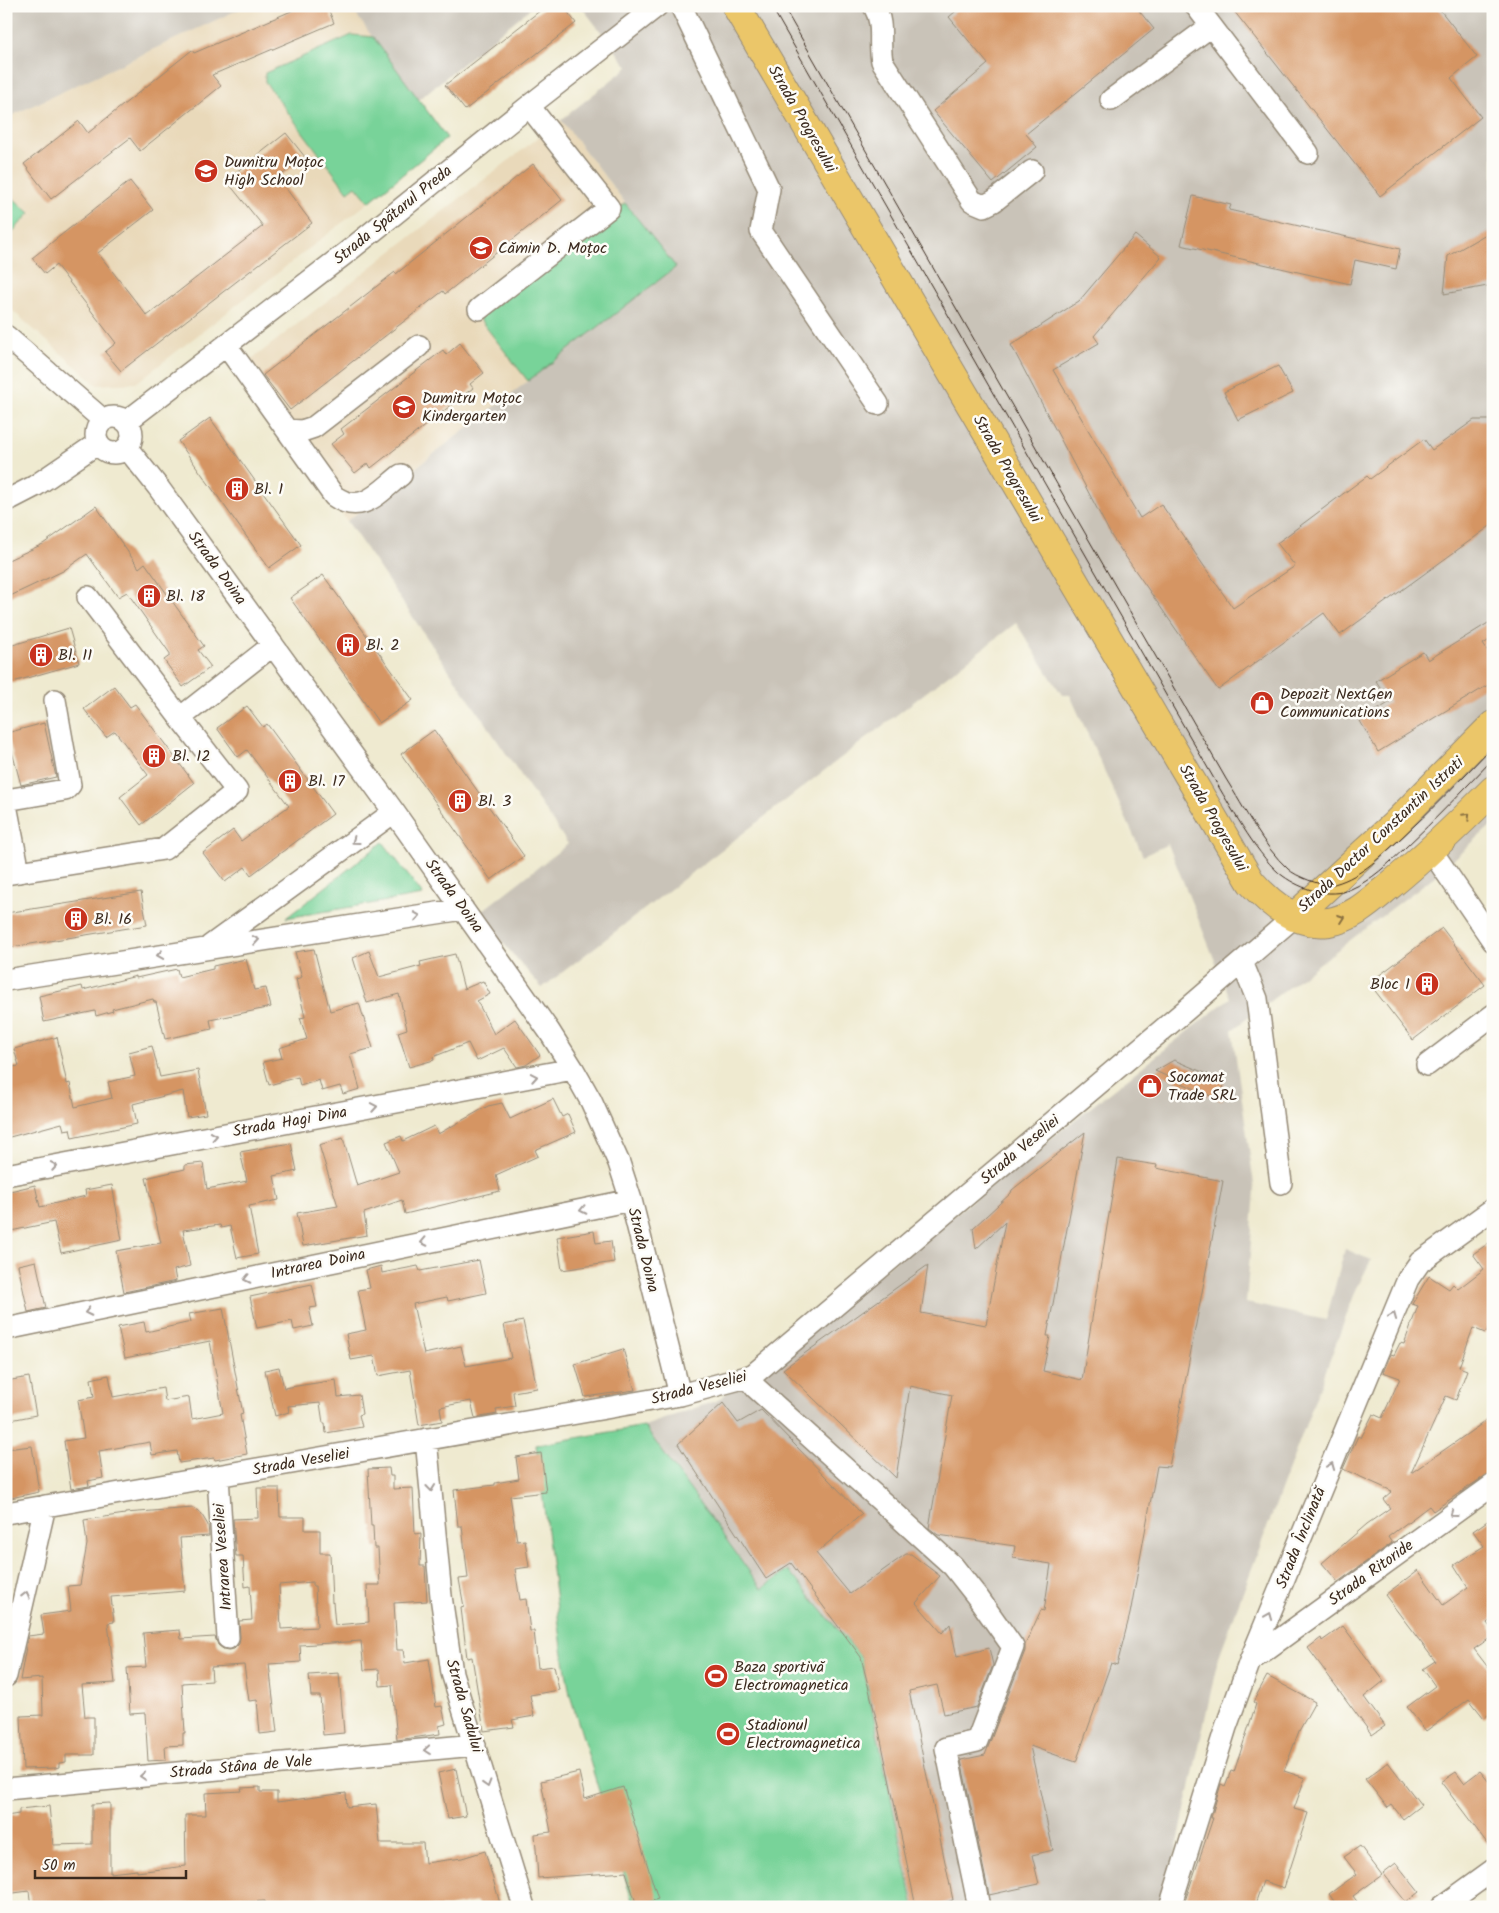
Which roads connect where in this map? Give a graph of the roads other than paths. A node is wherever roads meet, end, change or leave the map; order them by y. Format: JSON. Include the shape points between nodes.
{"nodes":[{"id":1,"x":657,"y":6,"type":"edge"},
{"id":2,"x":681,"y":6,"type":"edge"},
{"id":3,"x":736,"y":6,"type":"edge"},
{"id":4,"x":874,"y":6,"type":"edge"},
{"id":5,"x":1196,"y":6,"type":"edge"},
{"id":6,"x":1211,"y":26,"type":"junction"},
{"id":7,"x":1111,"y":100,"type":"dead end"},
{"id":8,"x":529,"y":106,"type":"junction"},
{"id":9,"x":1308,"y":153,"type":"dead end"},
{"id":10,"x":1032,"y":171,"type":"dead end"},
{"id":11,"x":479,"y":309,"type":"dead end"},
{"id":12,"x":6,"y":336,"type":"edge"},
{"id":13,"x":226,"y":345,"type":"junction"},
{"id":14,"x":419,"y":346,"type":"dead end"},
{"id":15,"x":878,"y":404,"type":"dead end"},
{"id":16,"x":103,"y":420,"type":"junction"},
{"id":17,"x":126,"y":422,"type":"junction"},
{"id":18,"x":287,"y":430,"type":"junction"},
{"id":19,"x":98,"y":443,"type":"junction"},
{"id":20,"x":127,"y":448,"type":"junction"},
{"id":21,"x":400,"y":475,"type":"dead end"},
{"id":22,"x":6,"y":502,"type":"edge"},
{"id":23,"x":88,"y":597,"type":"dead end"},
{"id":24,"x":273,"y":645,"type":"junction"},
{"id":25,"x":55,"y":700,"type":"dead end"},
{"id":26,"x":180,"y":718,"type":"junction"},
{"id":27,"x":1493,"y":725,"type":"edge"},
{"id":28,"x":1493,"y":790,"type":"edge"},
{"id":29,"x":6,"y":800,"type":"edge"},
{"id":30,"x":6,"y":805,"type":"edge"},
{"id":31,"x":394,"y":812,"type":"junction"},
{"id":32,"x":1431,"y":850,"type":"junction"},
{"id":33,"x":13,"y":873,"type":"edge"},
{"id":34,"x":463,"y":909,"type":"junction"},
{"id":35,"x":1294,"y":917,"type":"junction"},
{"id":36,"x":1493,"y":941,"type":"edge"},
{"id":37,"x":208,"y":947,"type":"junction"},
{"id":38,"x":1242,"y":962,"type":"junction"},
{"id":39,"x":6,"y":980,"type":"edge"},
{"id":40,"x":1493,"y":1015,"type":"edge"},
{"id":41,"x":1427,"y":1065,"type":"dead end"},
{"id":42,"x":574,"y":1069,"type":"junction"},
{"id":43,"x":6,"y":1175,"type":"edge"},
{"id":44,"x":1281,"y":1183,"type":"dead end"},
{"id":45,"x":630,"y":1200,"type":"junction"},
{"id":46,"x":1493,"y":1209,"type":"edge"},
{"id":47,"x":6,"y":1328,"type":"edge"},
{"id":48,"x":748,"y":1377,"type":"junction"},
{"id":49,"x":680,"y":1395,"type":"junction"},
{"id":50,"x":426,"y":1439,"type":"junction"},
{"id":51,"x":218,"y":1476,"type":"junction"},
{"id":52,"x":1493,"y":1485,"type":"edge"},
{"id":53,"x":46,"y":1506,"type":"junction"},
{"id":54,"x":6,"y":1513,"type":"edge"},
{"id":55,"x":228,"y":1638,"type":"dead end"},
{"id":56,"x":1250,"y":1662,"type":"junction"},
{"id":57,"x":6,"y":1676,"type":"edge"},
{"id":58,"x":475,"y":1745,"type":"junction"},
{"id":59,"x":6,"y":1789,"type":"edge"},
{"id":60,"x":1493,"y":1870,"type":"edge"},
{"id":61,"x":524,"y":1907,"type":"edge"},
{"id":62,"x":979,"y":1907,"type":"edge"},
{"id":63,"x":1170,"y":1907,"type":"edge"},
{"id":64,"x":1442,"y":1907,"type":"edge"}],
"edges":[{"from":1,"to":8,"type":"street","name":"Strada Spătarul Preda"},
{"from":2,"to":15,"type":"street","via":[[768,188],[761,231]]},
{"from":3,"to":35,"type":"main road","name":"Strada Progresului","via":[[1250,882],[1278,908]]},
{"from":4,"to":10,"type":"street","via":[[881,25],[882,61],[972,201],[984,206],[994,202]]},
{"from":5,"to":6,"type":"street"},
{"from":6,"to":7,"type":"street"},
{"from":6,"to":9,"type":"street"},
{"from":8,"to":11,"type":"street","via":[[609,208]]},
{"from":8,"to":13,"type":"street","name":"Strada Spătarul Preda"},
{"from":12,"to":16,"type":"street"},
{"from":13,"to":17,"type":"street","name":"Strada Spătarul Preda"},
{"from":13,"to":18,"type":"street"},
{"from":14,"to":18,"type":"street","via":[[314,427],[302,431]]},
{"from":16,"to":17,"type":"street","via":[[118,417]]},
{"from":16,"to":19,"type":"street","via":[[96,433]]},
{"from":17,"to":20,"type":"street","via":[[132,432]]},
{"from":18,"to":21,"type":"street","via":[[334,496],[342,501],[363,504]]},
{"from":19,"to":20,"type":"street","via":[[111,452]]},
{"from":19,"to":22,"type":"street"},
{"from":20,"to":24,"type":"street","name":"Strada Doina"},
{"from":23,"to":26,"type":"street"},
{"from":24,"to":26,"type":"street"},
{"from":24,"to":31,"type":"street","name":"Strada Doina"},
{"from":25,"to":29,"type":"street","via":[[70,782],[68,788]]},
{"from":26,"to":33,"type":"street","via":[[238,791],[164,849]]},
{"from":27,"to":35,"type":"main road","name":"Strada Doctor Constantin Istrati","via":[[1406,813]]},
{"from":32,"to":28,"type":"main road","name":"Strada Doctor Constantin Istrati","one_way":true},
{"from":30,"to":33,"type":"street"},
{"from":31,"to":34,"type":"street","name":"Strada Doina"},
{"from":31,"to":37,"type":"street","one_way":true},
{"from":35,"to":32,"type":"main road","name":"Strada Doctor Constantin Istrati","one_way":true,"via":[[1330,922],[1347,916],[1367,904]]},
{"from":32,"to":36,"type":"street"},
{"from":37,"to":34,"type":"street","one_way":true},
{"from":34,"to":42,"type":"street","name":"Strada Doina"},
{"from":35,"to":38,"type":"street","name":"Strada Veseliei"},
{"from":37,"to":39,"type":"street","one_way":true},
{"from":38,"to":44,"type":"street","via":[[1257,998]]},
{"from":38,"to":48,"type":"street","name":"Strada Veseliei"},
{"from":40,"to":41,"type":"street"},
{"from":43,"to":42,"type":"street","name":"Strada Hagi Dina","one_way":true},
{"from":42,"to":45,"type":"street","name":"Strada Doina","via":[[619,1163]]},
{"from":45,"to":47,"type":"street","name":"Intrarea Doina","one_way":true},
{"from":45,"to":49,"type":"street","name":"Strada Doina"},
{"from":56,"to":46,"type":"street","name":"Strada Înclinată","one_way":true,"via":[[1408,1279],[1420,1262]]},
{"from":48,"to":49,"type":"street","name":"Strada Veseliei"},
{"from":48,"to":62,"type":"street","via":[[756,1388],[952,1566],[1013,1647],[978,1741],[946,1748]]},
{"from":49,"to":50,"type":"street","name":"Strada Veseliei"},
{"from":50,"to":51,"type":"street","name":"Strada Veseliei"},
{"from":50,"to":58,"type":"street","name":"Strada Sadului","one_way":true,"via":[[448,1655]]},
{"from":51,"to":53,"type":"street","name":"Strada Veseliei"},
{"from":51,"to":55,"type":"street","name":"Intrarea Veseliei"},
{"from":52,"to":56,"type":"street","name":"Strada Ritoride","one_way":true},
{"from":53,"to":54,"type":"street","name":"Strada Veseliei"},
{"from":57,"to":53,"type":"street","one_way":true},
{"from":56,"to":63,"type":"street","name":"Strada Înclinată","via":[[1226,1727]]},
{"from":58,"to":59,"type":"street","name":"Strada Stâna de Vale","one_way":true},
{"from":58,"to":61,"type":"street","name":"Strada Sadului","one_way":true},
{"from":60,"to":64,"type":"street"}]}
